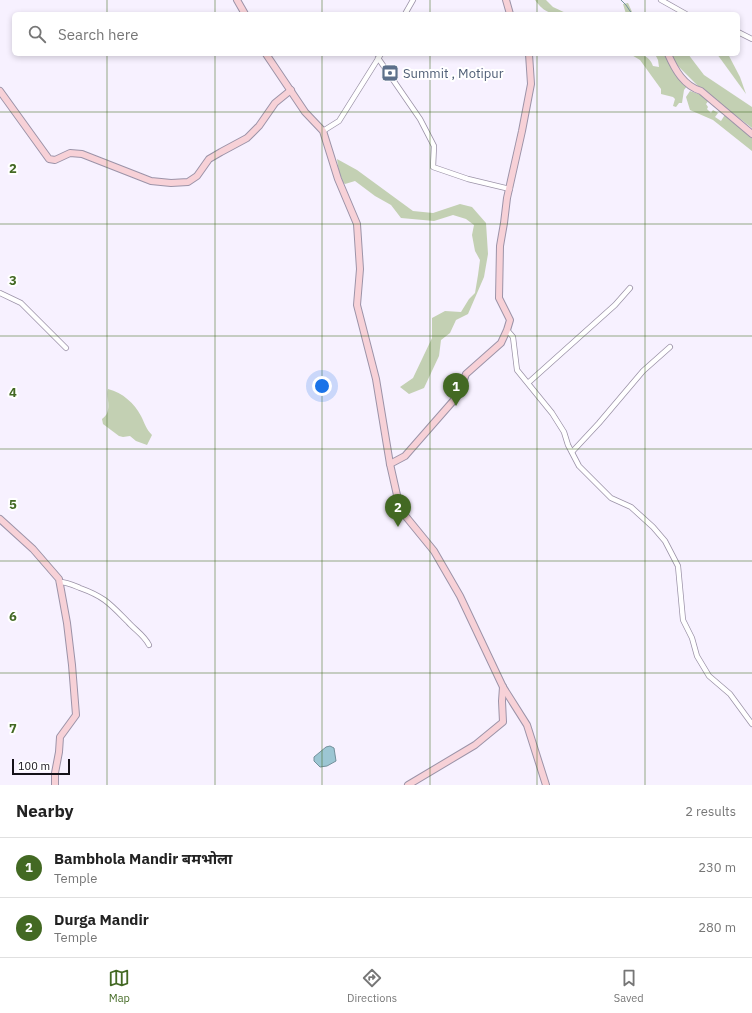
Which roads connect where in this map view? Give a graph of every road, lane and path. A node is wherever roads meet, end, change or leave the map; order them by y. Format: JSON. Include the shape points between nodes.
{"nodes":[{"id":1,"x":237,"y":0,"type":"edge"},
{"id":2,"x":414,"y":0,"type":"edge"},
{"id":3,"x":506,"y":0,"type":"edge"},
{"id":4,"x":661,"y":0,"type":"edge"},
{"id":5,"x":244,"y":12,"type":"edge"},
{"id":6,"x":406,"y":12,"type":"edge"},
{"id":7,"x":509,"y":12,"type":"edge"},
{"id":8,"x":682,"y":12,"type":"edge"},
{"id":9,"x":740,"y":33,"type":"edge"},
{"id":10,"x":752,"y":39,"type":"edge"},
{"id":11,"x":267,"y":56,"type":"edge"},
{"id":12,"x":379,"y":56,"type":"edge"},
{"id":13,"x":529,"y":56,"type":"edge"},
{"id":14,"x":669,"y":56,"type":"edge"},
{"id":15,"x":291,"y":90,"type":"junction"},
{"id":16,"x":0,"y":91,"type":"edge"},
{"id":17,"x":324,"y":131,"type":"junction"},
{"id":18,"x":752,"y":134,"type":"edge"},
{"id":19,"x":510,"y":189,"type":"junction"},
{"id":20,"x":630,"y":288,"type":"dead end"},
{"id":21,"x":0,"y":293,"type":"edge"},
{"id":22,"x":507,"y":330,"type":"junction"},
{"id":23,"x":670,"y":347,"type":"dead end"},
{"id":24,"x":66,"y":348,"type":"dead end"},
{"id":25,"x":528,"y":383,"type":"junction"},
{"id":26,"x":572,"y":452,"type":"junction"},
{"id":27,"x":390,"y":464,"type":"junction"},
{"id":28,"x":0,"y":518,"type":"edge"},
{"id":29,"x":59,"y":582,"type":"junction"},
{"id":30,"x":149,"y":645,"type":"dead end"},
{"id":31,"x":503,"y":687,"type":"junction"},
{"id":32,"x":752,"y":724,"type":"edge"},
{"id":33,"x":55,"y":785,"type":"edge"},
{"id":34,"x":408,"y":785,"type":"edge"},
{"id":35,"x":546,"y":785,"type":"edge"}],
"edges":[{"from":1,"to":5,"type":"street"},
{"from":2,"to":6,"type":"street"},
{"from":3,"to":7,"type":"street"},
{"from":4,"to":8,"type":"street"},
{"from":9,"to":10,"type":"street"},
{"from":11,"to":15,"type":"street"},
{"from":12,"to":17,"type":"street","via":[[339,121]]},
{"from":12,"to":19,"type":"street","via":[[420,119],[434,146],[433,167]]},
{"from":13,"to":19,"type":"street","via":[[530,84]]},
{"from":14,"to":18,"type":"street","via":[[682,79],[694,89],[701,91]]},
{"from":15,"to":16,"type":"street","via":[[275,103],[247,138],[209,159],[197,176],[188,182],[171,183],[151,181],[82,154],[70,153],[55,160],[49,159]]},
{"from":15,"to":17,"type":"street","via":[[305,112]]},
{"from":17,"to":27,"type":"street","via":[[338,179],[357,224],[360,269],[357,305],[376,379]]},
{"from":19,"to":22,"type":"street","via":[[500,246],[499,298],[510,320]]},
{"from":20,"to":25,"type":"street"},
{"from":21,"to":24,"type":"street","via":[[21,303]]},
{"from":22,"to":25,"type":"street","via":[[513,337],[517,370]]},
{"from":22,"to":27,"type":"street","via":[[501,343],[466,374],[461,392],[424,435],[405,456]]},
{"from":23,"to":26,"type":"street","via":[[643,371]]},
{"from":25,"to":26,"type":"street","via":[[552,413],[564,432]]},
{"from":26,"to":32,"type":"street","via":[[579,466],[611,498],[631,507],[665,541],[678,566],[683,620],[697,656],[709,676],[730,694]]},
{"from":27,"to":31,"type":"street","via":[[403,513],[434,552],[460,596]]},
{"from":28,"to":29,"type":"street","via":[[33,549]]},
{"from":29,"to":30,"type":"street","via":[[90,591],[107,601],[140,632]]},
{"from":29,"to":33,"type":"street","via":[[70,651],[76,715],[60,737]]},
{"from":31,"to":34,"type":"street","via":[[503,722],[475,745]]},
{"from":31,"to":35,"type":"street","via":[[527,725]]}]}
